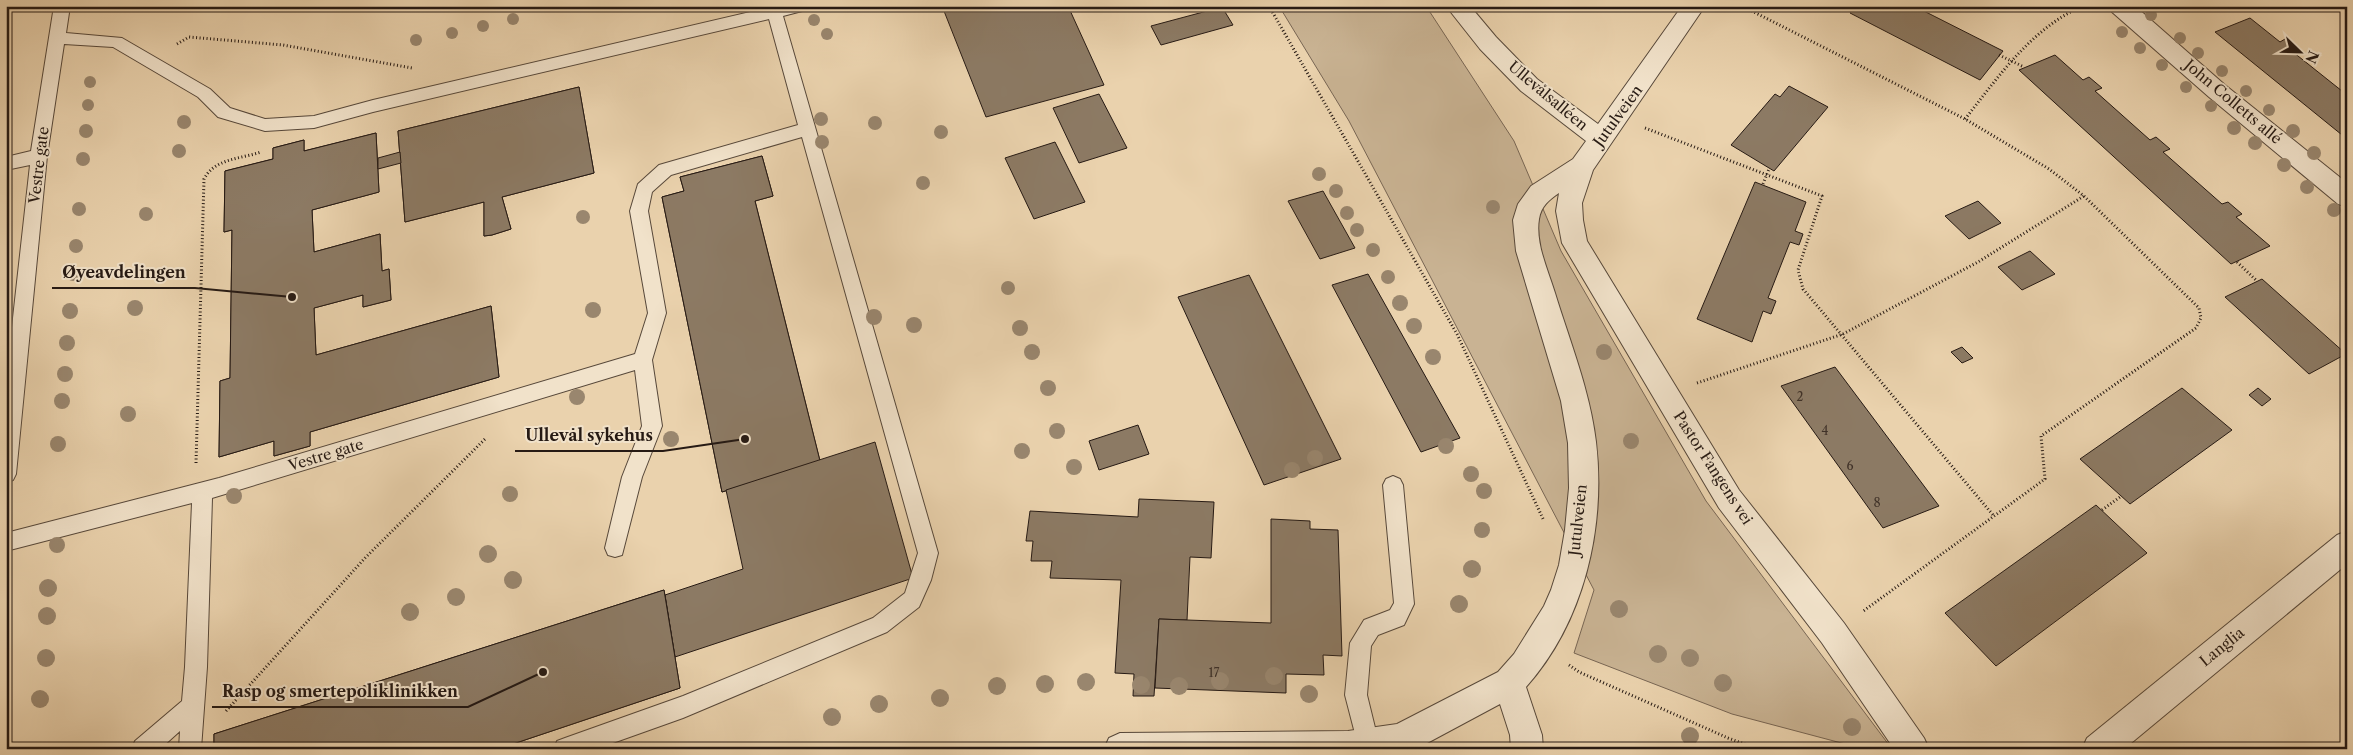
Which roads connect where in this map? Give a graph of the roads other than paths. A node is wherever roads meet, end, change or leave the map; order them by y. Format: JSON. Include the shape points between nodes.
{"nodes":[{"id":1,"x":62,"y":6,"type":"edge"},
{"id":2,"x":801,"y":6,"type":"edge"},
{"id":3,"x":1457,"y":6,"type":"edge"},
{"id":4,"x":1694,"y":6,"type":"edge"},
{"id":5,"x":2120,"y":6,"type":"edge"},
{"id":6,"x":775,"y":14,"type":"junction"},
{"id":7,"x":58,"y":38,"type":"junction"},
{"id":8,"x":808,"y":129,"type":"junction"},
{"id":9,"x":1600,"y":139,"type":"junction"},
{"id":10,"x":39,"y":156,"type":"junction"},
{"id":11,"x":6,"y":164,"type":"edge"},
{"id":12,"x":1582,"y":166,"type":"junction"},
{"id":13,"x":2347,"y":197,"type":"edge"},
{"id":14,"x":644,"y":360,"type":"junction"},
{"id":15,"x":6,"y":474,"type":"edge"},
{"id":16,"x":1392,"y":485,"type":"dead end"},
{"id":17,"x":202,"y":492,"type":"junction"},
{"id":18,"x":6,"y":542,"type":"edge"},
{"id":19,"x":2347,"y":545,"type":"edge"},
{"id":20,"x":615,"y":548,"type":"dead end"},
{"id":21,"x":1509,"y":683,"type":"junction"},
{"id":22,"x":192,"y":706,"type":"junction"},
{"id":23,"x":1368,"y":744,"type":"junction"},
{"id":24,"x":143,"y":749,"type":"edge"},
{"id":25,"x":190,"y":749,"type":"edge"},
{"id":26,"x":565,"y":749,"type":"edge"},
{"id":27,"x":1120,"y":749,"type":"edge"},
{"id":28,"x":1527,"y":749,"type":"edge"},
{"id":29,"x":1913,"y":749,"type":"edge"},
{"id":30,"x":2098,"y":749,"type":"edge"}],
"edges":[{"from":1,"to":7,"type":"lane","name":"Vestre gate"},
{"from":2,"to":6,"type":"lane"},
{"from":3,"to":9,"type":"street","name":"Ullevålsalléen","via":[[1529,84]]},
{"from":4,"to":9,"type":"street","name":"Jutulveien"},
{"from":5,"to":13,"type":"street","name":"John Colletts allé"},
{"from":6,"to":7,"type":"lane","via":[[314,122],[265,125],[224,113],[204,92],[116,42]]},
{"from":6,"to":8,"type":"lane"},
{"from":7,"to":10,"type":"lane","name":"Vestre gate"},
{"from":8,"to":14,"type":"lane","via":[[665,170],[644,189],[639,211],[657,313]]},
{"from":8,"to":26,"type":"lane","via":[[928,553],[921,580],[912,600],[880,625],[683,707]]},
{"from":9,"to":12,"type":"street","name":"Jutulveien"},
{"from":10,"to":11,"type":"lane"},
{"from":10,"to":15,"type":"lane","name":"Vestre gate"},
{"from":12,"to":21,"type":"street","name":"Jutulveien","via":[[1540,193],[1531,204],[1526,220],[1529,251],[1575,401],[1582,443],[1583,488],[1574,565],[1555,616],[1539,646]]},
{"from":12,"to":29,"type":"street","name":"Pastor Fangens vei","via":[[1569,198],[1568,217],[1575,243],[1729,499],[1833,633]]},
{"from":14,"to":17,"type":"lane","name":"Vestre gate"},
{"from":14,"to":20,"type":"lane","via":[[652,426],[632,477]]},
{"from":16,"to":23,"type":"lane","via":[[1404,604],[1396,618],[1371,627],[1361,643],[1356,695]]},
{"from":17,"to":18,"type":"lane","name":"Vestre gate"},
{"from":17,"to":22,"type":"lane"},
{"from":19,"to":30,"type":"street","name":"Langlia"},
{"from":21,"to":23,"type":"street","name":"Jutulveien","via":[[1400,740]]},
{"from":21,"to":28,"type":"street","via":[[1526,735]]},
{"from":22,"to":24,"type":"lane"},
{"from":22,"to":25,"type":"lane"},
{"from":23,"to":27,"type":"street","name":"Jutulveien","via":[[1348,747]]}]}
